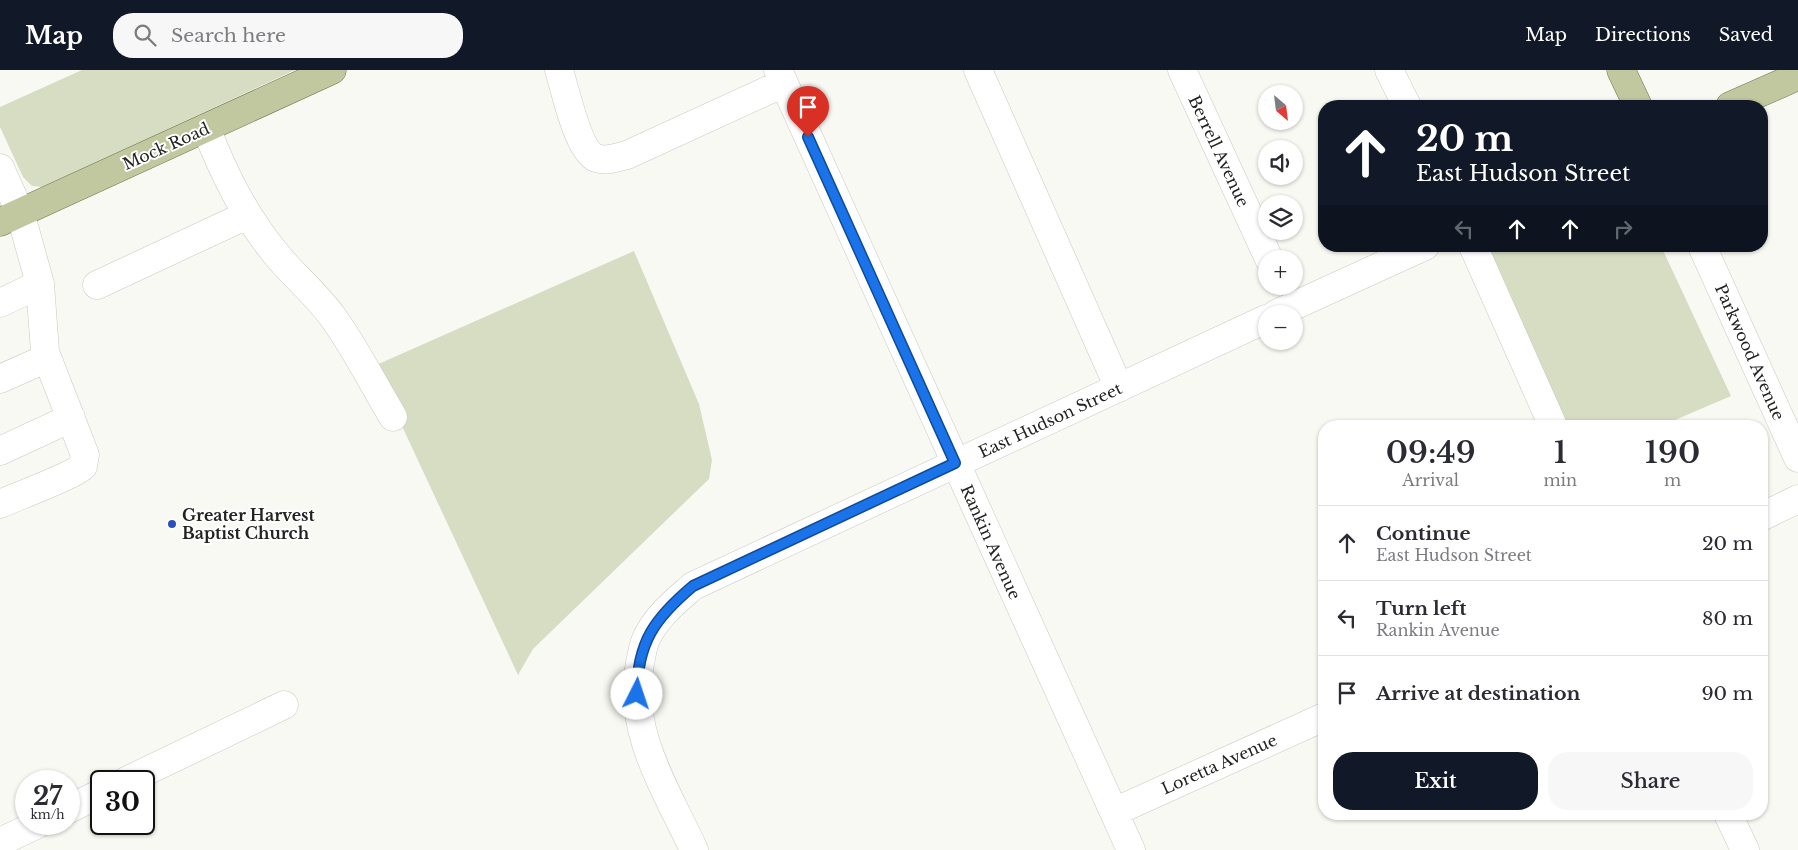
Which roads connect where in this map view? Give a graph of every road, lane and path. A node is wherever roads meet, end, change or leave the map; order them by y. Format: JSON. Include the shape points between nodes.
{"nodes":[{"id":1,"x":332,"y":70,"type":"edge"},
{"id":2,"x":558,"y":70,"type":"edge"},
{"id":3,"x":978,"y":70,"type":"edge"},
{"id":4,"x":1182,"y":70,"type":"edge"},
{"id":5,"x":1390,"y":70,"type":"edge"},
{"id":6,"x":1621,"y":70,"type":"edge"},
{"id":7,"x":784,"y":75,"type":"edge"},
{"id":8,"x":1798,"y":76,"type":"edge"},
{"id":9,"x":1404,"y":100,"type":"edge"},
{"id":10,"x":1635,"y":100,"type":"edge"},
{"id":11,"x":1744,"y":100,"type":"edge"},
{"id":12,"x":206,"y":128,"type":"junction"},
{"id":13,"x":0,"y":168,"type":"edge"},
{"id":14,"x":247,"y":215,"type":"junction"},
{"id":15,"x":10,"y":217,"type":"edge"},
{"id":16,"x":1266,"y":250,"type":"edge"},
{"id":17,"x":1410,"y":252,"type":"edge"},
{"id":18,"x":1476,"y":252,"type":"edge"},
{"id":19,"x":1705,"y":252,"type":"edge"},
{"id":20,"x":40,"y":284,"type":"junction"},
{"id":21,"x":98,"y":285,"type":"dead end"},
{"id":22,"x":1283,"y":302,"type":"edge"},
{"id":23,"x":0,"y":303,"type":"edge"},
{"id":24,"x":1258,"y":323,"type":"edge"},
{"id":25,"x":47,"y":358,"type":"junction"},
{"id":26,"x":0,"y":379,"type":"edge"},
{"id":27,"x":1119,"y":388,"type":"junction"},
{"id":28,"x":393,"y":417,"type":"dead end"},
{"id":29,"x":71,"y":418,"type":"junction"},
{"id":30,"x":1550,"y":420,"type":"edge"},
{"id":31,"x":0,"y":451,"type":"edge"},
{"id":32,"x":1798,"y":458,"type":"edge"},
{"id":33,"x":955,"y":463,"type":"junction"},
{"id":34,"x":1798,"y":499,"type":"edge"},
{"id":35,"x":0,"y":504,"type":"edge"},
{"id":36,"x":1768,"y":514,"type":"edge"},
{"id":37,"x":284,"y":705,"type":"dead end"},
{"id":38,"x":1318,"y":720,"type":"edge"},
{"id":39,"x":149,"y":770,"type":"edge"},
{"id":40,"x":1114,"y":812,"type":"junction"},
{"id":41,"x":1731,"y":820,"type":"edge"},
{"id":42,"x":15,"y":835,"type":"edge"},
{"id":43,"x":0,"y":842,"type":"edge"},
{"id":44,"x":694,"y":850,"type":"edge"},
{"id":45,"x":1131,"y":850,"type":"edge"},
{"id":46,"x":1745,"y":850,"type":"edge"}],
"edges":[{"from":1,"to":12,"type":"main road","name":"Mock Road"},
{"from":2,"to":7,"type":"street","via":[[580,140],[588,153],[597,159],[627,155]]},
{"from":3,"to":27,"type":"street"},
{"from":4,"to":16,"type":"street","name":"Berrell Avenue"},
{"from":5,"to":9,"type":"street"},
{"from":6,"to":10,"type":"main road"},
{"from":7,"to":33,"type":"street","name":"Rankin Avenue"},
{"from":8,"to":11,"type":"main road"},
{"from":12,"to":14,"type":"street","via":[[229,184]]},
{"from":12,"to":15,"type":"main road","name":"Mock Road"},
{"from":13,"to":15,"type":"street"},
{"from":14,"to":21,"type":"street"},
{"from":14,"to":28,"type":"street","via":[[276,254],[333,318]]},
{"from":15,"to":20,"type":"street"},
{"from":17,"to":22,"type":"street"},
{"from":18,"to":30,"type":"street"},
{"from":19,"to":32,"type":"street","name":"Parkwood Avenue"},
{"from":20,"to":23,"type":"street"},
{"from":20,"to":25,"type":"street"},
{"from":24,"to":27,"type":"street","name":"East Hudson Street"},
{"from":25,"to":26,"type":"street"},
{"from":25,"to":29,"type":"street"},
{"from":27,"to":33,"type":"street","name":"East Hudson Street"},
{"from":29,"to":31,"type":"street"},
{"from":29,"to":35,"type":"street","via":[[85,454],[83,466],[75,473]]},
{"from":33,"to":40,"type":"street","name":"Rankin Avenue"},
{"from":33,"to":44,"type":"street","name":"East Hudson Street","via":[[693,586],[673,603],[646,638],[637,678],[637,709],[647,751]]},
{"from":34,"to":36,"type":"street"},
{"from":37,"to":39,"type":"street"},
{"from":38,"to":40,"type":"street","name":"Loretta Avenue"},
{"from":40,"to":45,"type":"street","name":"Rankin Avenue"},
{"from":41,"to":46,"type":"street"},
{"from":42,"to":43,"type":"street"}]}
